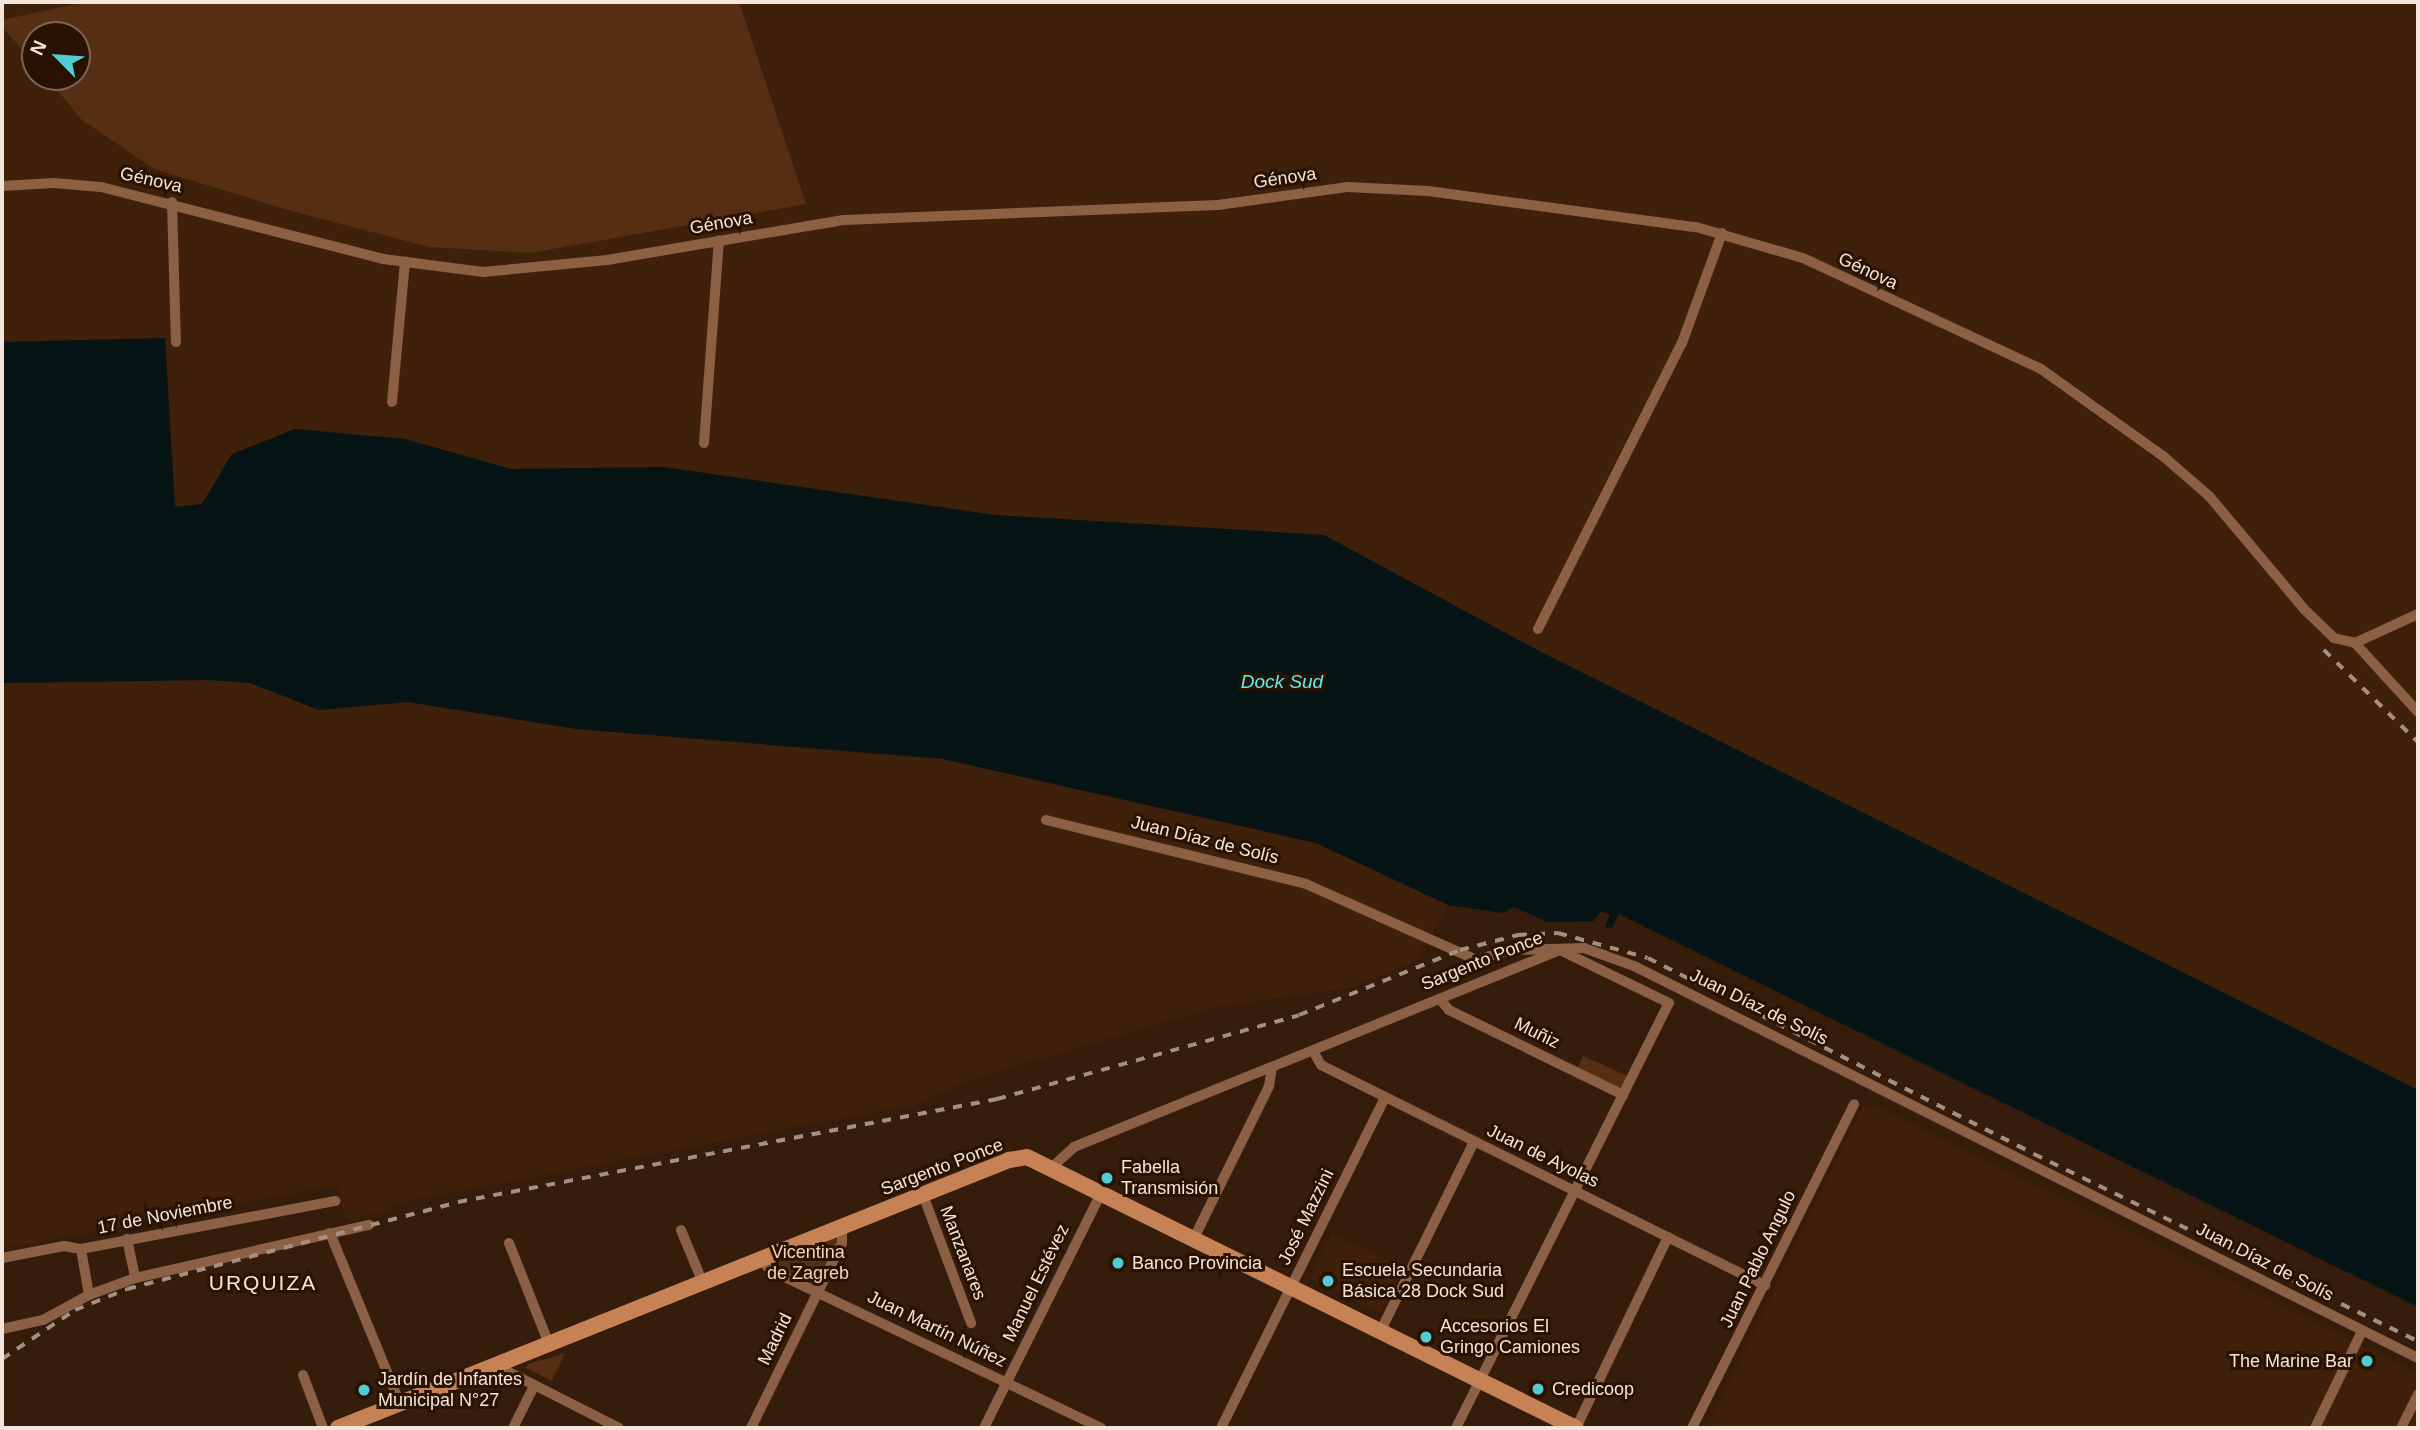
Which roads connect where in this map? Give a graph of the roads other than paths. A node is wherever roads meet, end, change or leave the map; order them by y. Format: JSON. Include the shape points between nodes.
{"nodes":[{"id":1,"x":2,"y":187,"type":"edge"},
{"id":2,"x":172,"y":202,"type":"junction"},
{"id":3,"x":1722,"y":233,"type":"junction"},
{"id":4,"x":719,"y":241,"type":"junction"},
{"id":5,"x":405,"y":262,"type":"junction"},
{"id":6,"x":176,"y":342,"type":"dead end"},
{"id":7,"x":392,"y":402,"type":"dead end"},
{"id":8,"x":704,"y":443,"type":"dead end"},
{"id":9,"x":2418,"y":614,"type":"edge"},
{"id":10,"x":1538,"y":629,"type":"dead end"},
{"id":11,"x":2355,"y":643,"type":"junction"},
{"id":12,"x":2418,"y":712,"type":"edge"},
{"id":13,"x":1046,"y":820,"type":"dead end"},
{"id":14,"x":1560,"y":950,"type":"junction"},
{"id":15,"x":1440,"y":999,"type":"junction"},
{"id":16,"x":1312,"y":1051,"type":"junction"},
{"id":17,"x":1272,"y":1067,"type":"junction"},
{"id":18,"x":1623,"y":1095,"type":"junction"},
{"id":19,"x":1385,"y":1097,"type":"junction"},
{"id":20,"x":1854,"y":1104,"type":"dead end"},
{"id":21,"x":1474,"y":1142,"type":"junction"},
{"id":22,"x":1052,"y":1167,"type":"junction"},
{"id":23,"x":1101,"y":1191,"type":"junction"},
{"id":24,"x":1574,"y":1191,"type":"junction"},
{"id":25,"x":923,"y":1195,"type":"junction"},
{"id":26,"x":336,"y":1201,"type":"dead end"},
{"id":27,"x":369,"y":1225,"type":"dead end"},
{"id":28,"x":842,"y":1227,"type":"junction"},
{"id":29,"x":681,"y":1230,"type":"dead end"},
{"id":30,"x":330,"y":1233,"type":"junction"},
{"id":31,"x":1668,"y":1237,"type":"junction"},
{"id":32,"x":1194,"y":1238,"type":"junction"},
{"id":33,"x":127,"y":1239,"type":"junction"},
{"id":34,"x":509,"y":1243,"type":"dead end"},
{"id":35,"x":82,"y":1249,"type":"junction"},
{"id":36,"x":2,"y":1258,"type":"edge"},
{"id":37,"x":761,"y":1259,"type":"junction"},
{"id":38,"x":135,"y":1278,"type":"junction"},
{"id":39,"x":703,"y":1283,"type":"junction"},
{"id":40,"x":1765,"y":1285,"type":"junction"},
{"id":41,"x":1291,"y":1286,"type":"junction"},
{"id":42,"x":818,"y":1292,"type":"junction"},
{"id":43,"x":89,"y":1295,"type":"junction"},
{"id":44,"x":971,"y":1323,"type":"dead end"},
{"id":45,"x":2,"y":1329,"type":"edge"},
{"id":46,"x":1381,"y":1330,"type":"junction"},
{"id":47,"x":2362,"y":1331,"type":"junction"},
{"id":48,"x":549,"y":1344,"type":"junction"},
{"id":49,"x":2418,"y":1358,"type":"edge"},
{"id":50,"x":495,"y":1366,"type":"junction"},
{"id":51,"x":303,"y":1375,"type":"dead end"},
{"id":52,"x":1480,"y":1379,"type":"junction"},
{"id":53,"x":1007,"y":1382,"type":"junction"},
{"id":54,"x":534,"y":1386,"type":"junction"},
{"id":55,"x":2418,"y":1394,"type":"edge"},
{"id":56,"x":400,"y":1404,"type":"junction"},
{"id":57,"x":323,"y":1428,"type":"edge"},
{"id":58,"x":338,"y":1428,"type":"edge"},
{"id":59,"x":513,"y":1428,"type":"edge"},
{"id":60,"x":620,"y":1428,"type":"edge"},
{"id":61,"x":751,"y":1428,"type":"edge"},
{"id":62,"x":984,"y":1428,"type":"edge"},
{"id":63,"x":1101,"y":1428,"type":"edge"},
{"id":64,"x":1221,"y":1428,"type":"edge"},
{"id":65,"x":1457,"y":1428,"type":"edge"},
{"id":66,"x":1576,"y":1428,"type":"edge"},
{"id":67,"x":1692,"y":1428,"type":"edge"},
{"id":68,"x":2315,"y":1428,"type":"edge"},
{"id":69,"x":2401,"y":1428,"type":"edge"}],
"edges":[{"from":1,"to":2,"type":"street","name":"Génova","via":[[75,184]]},
{"from":2,"to":5,"type":"street","name":"Génova"},
{"from":2,"to":6,"type":"street"},
{"from":3,"to":4,"type":"street","name":"Génova","via":[[1428,191],[1363,187],[1218,205],[866,218]]},
{"from":3,"to":10,"type":"street","via":[[1682,343]]},
{"from":3,"to":11,"type":"street","name":"Génova","via":[[1802,258],[2042,369],[2186,475],[2237,524],[2318,623],[2334,638]]},
{"from":4,"to":5,"type":"street","name":"Génova","via":[[505,272]]},
{"from":4,"to":8,"type":"street"},
{"from":5,"to":7,"type":"street"},
{"from":9,"to":11,"type":"street"},
{"from":11,"to":12,"type":"street","name":"Génova"},
{"from":13,"to":14,"type":"street","name":"Juan Díaz de Solís","via":[[1306,884],[1477,960],[1510,950]]},
{"from":14,"to":15,"type":"street","name":"Sargento Ponce"},
{"from":14,"to":18,"type":"street","name":"Sargento Ponce","via":[[1668,999]]},
{"from":14,"to":47,"type":"street","name":"Juan Díaz de Solís","via":[[1584,948],[1659,977]]},
{"from":15,"to":16,"type":"street","name":"Sargento Ponce"},
{"from":15,"to":18,"type":"street","name":"Muñiz","via":[[1449,1010]]},
{"from":16,"to":17,"type":"street","name":"Sargento Ponce"},
{"from":16,"to":19,"type":"street","name":"Juan de Ayolas","via":[[1321,1065]]},
{"from":17,"to":22,"type":"street","name":"Sargento Ponce","via":[[1074,1147]]},
{"from":17,"to":32,"type":"street","via":[[1269,1086]]},
{"from":18,"to":24,"type":"street"},
{"from":19,"to":21,"type":"street","name":"Juan de Ayolas"},
{"from":19,"to":41,"type":"street","name":"José Mazzini"},
{"from":20,"to":40,"type":"street","name":"Juan Pablo Angulo"},
{"from":21,"to":24,"type":"street","name":"Juan de Ayolas"},
{"from":21,"to":46,"type":"street"},
{"from":22,"to":23,"type":"main road"},
{"from":22,"to":25,"type":"main road","name":"Sargento Ponce","via":[[1027,1157],[1009,1160]]},
{"from":23,"to":32,"type":"main road"},
{"from":23,"to":53,"type":"street","name":"Manuel Estévez"},
{"from":24,"to":31,"type":"street","name":"Juan de Ayolas"},
{"from":24,"to":52,"type":"street"},
{"from":25,"to":28,"type":"main road","name":"Sargento Ponce"},
{"from":25,"to":44,"type":"street","name":"Manzanares"},
{"from":26,"to":33,"type":"street","name":"17 de Noviembre"},
{"from":27,"to":30,"type":"street"},
{"from":28,"to":37,"type":"main road","name":"Sargento Ponce"},
{"from":28,"to":42,"type":"street","name":"Madrid","via":[[842,1243]]},
{"from":29,"to":39,"type":"street"},
{"from":30,"to":38,"type":"street"},
{"from":30,"to":56,"type":"street"},
{"from":31,"to":40,"type":"street","name":"Juan de Ayolas"},
{"from":31,"to":66,"type":"street"},
{"from":32,"to":41,"type":"main road"},
{"from":33,"to":35,"type":"street","name":"17 de Noviembre"},
{"from":33,"to":38,"type":"street"},
{"from":34,"to":48,"type":"street"},
{"from":35,"to":36,"type":"street","name":"17 de Noviembre","via":[[64,1246]]},
{"from":35,"to":43,"type":"street"},
{"from":37,"to":39,"type":"main road","name":"Sargento Ponce"},
{"from":37,"to":42,"type":"street","name":"Juan Martín Núñez","via":[[770,1270]]},
{"from":38,"to":43,"type":"street"},
{"from":39,"to":48,"type":"main road","name":"Sargento Ponce"},
{"from":40,"to":67,"type":"street","name":"Juan Pablo Angulo"},
{"from":41,"to":46,"type":"main road"},
{"from":41,"to":64,"type":"street","name":"José Mazzini"},
{"from":42,"to":53,"type":"street","name":"Juan Martín Núñez"},
{"from":42,"to":61,"type":"street","name":"Madrid"},
{"from":43,"to":45,"type":"street","via":[[43,1320]]},
{"from":46,"to":52,"type":"main road"},
{"from":47,"to":49,"type":"street","name":"Juan Díaz de Solís"},
{"from":47,"to":68,"type":"street"},
{"from":48,"to":50,"type":"main road","name":"Sargento Ponce"},
{"from":50,"to":54,"type":"street"},
{"from":50,"to":56,"type":"main road","name":"Sargento Ponce"},
{"from":51,"to":57,"type":"street"},
{"from":52,"to":65,"type":"street"},
{"from":52,"to":66,"type":"main road"},
{"from":53,"to":62,"type":"street","name":"Manuel Estévez"},
{"from":53,"to":63,"type":"street","name":"Juan Martín Núñez"},
{"from":54,"to":59,"type":"street"},
{"from":54,"to":60,"type":"street"},
{"from":55,"to":69,"type":"street"},
{"from":56,"to":58,"type":"main road","name":"Sargento Ponce"}]}
